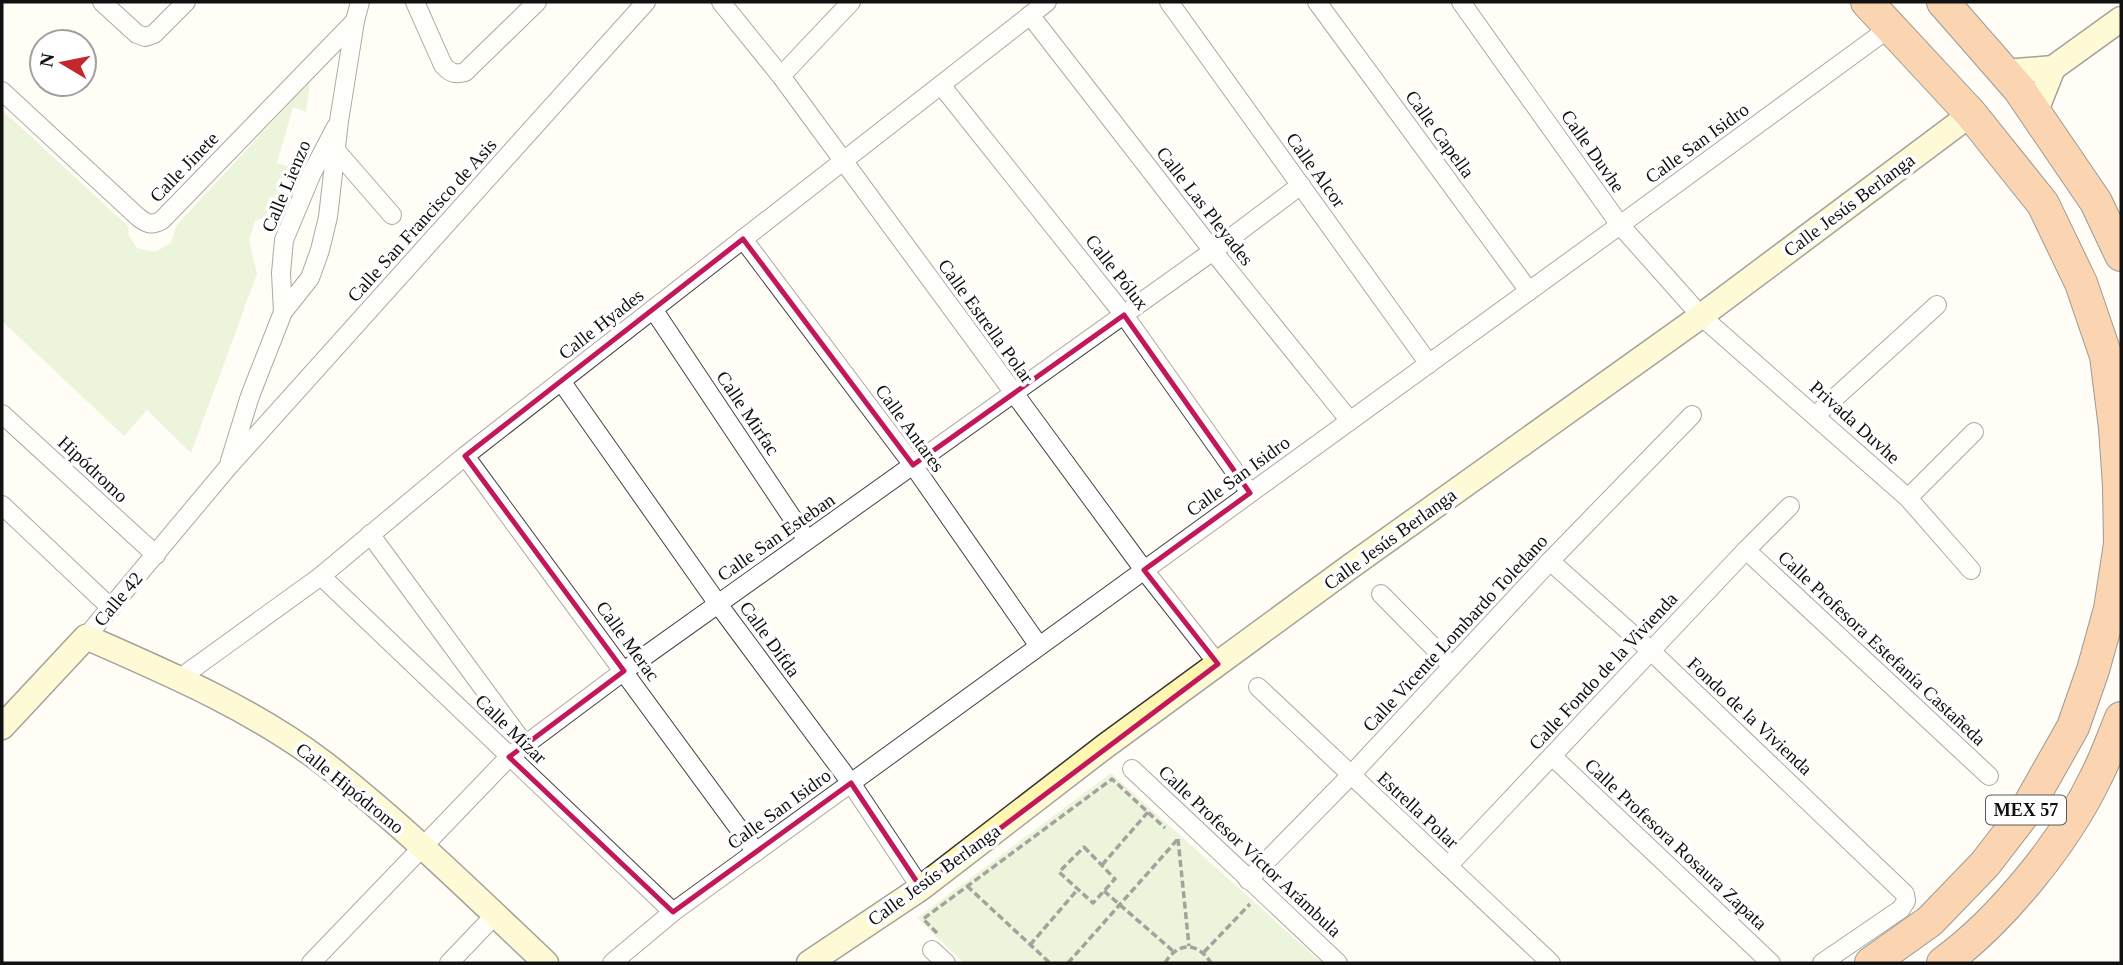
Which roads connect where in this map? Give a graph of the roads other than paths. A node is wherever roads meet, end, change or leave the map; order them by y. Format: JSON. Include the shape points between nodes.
{"nodes":[{"id":1,"x":102,"y":2,"type":"edge"},
{"id":2,"x":186,"y":2,"type":"edge"},
{"id":3,"x":360,"y":2,"type":"edge"},
{"id":4,"x":415,"y":2,"type":"edge"},
{"id":5,"x":537,"y":2,"type":"edge"},
{"id":6,"x":646,"y":2,"type":"edge"},
{"id":7,"x":721,"y":2,"type":"edge"},
{"id":8,"x":851,"y":2,"type":"edge"},
{"id":9,"x":1047,"y":2,"type":"edge"},
{"id":10,"x":1169,"y":2,"type":"edge"},
{"id":11,"x":1317,"y":2,"type":"edge"},
{"id":12,"x":1461,"y":2,"type":"edge"},
{"id":13,"x":1867,"y":2,"type":"edge"},
{"id":14,"x":1943,"y":2,"type":"edge"},
{"id":15,"x":1031,"y":15,"type":"junction"},
{"id":16,"x":2121,"y":19,"type":"edge"},
{"id":17,"x":355,"y":21,"type":"junction"},
{"id":18,"x":1892,"y":26,"type":"junction"},
{"id":19,"x":2053,"y":68,"type":"junction"},
{"id":20,"x":2004,"y":72,"type":"junction"},
{"id":21,"x":781,"y":76,"type":"junction"},
{"id":22,"x":941,"y":85,"type":"junction"},
{"id":23,"x":2,"y":91,"type":"edge"},
{"id":24,"x":2035,"y":113,"type":"junction"},
{"id":25,"x":1972,"y":114,"type":"junction"},
{"id":26,"x":332,"y":145,"type":"junction"},
{"id":27,"x":844,"y":161,"type":"junction"},
{"id":28,"x":1301,"y":185,"type":"junction"},
{"id":29,"x":392,"y":215,"type":"dead end"},
{"id":30,"x":1620,"y":225,"type":"junction"},
{"id":31,"x":743,"y":239,"type":"junction"},
{"id":32,"x":1213,"y":251,"type":"junction"},
{"id":33,"x":2121,"y":255,"type":"edge"},
{"id":34,"x":1529,"y":291,"type":"junction"},
{"id":35,"x":1937,"y":305,"type":"dead end"},
{"id":36,"x":653,"y":309,"type":"junction"},
{"id":37,"x":284,"y":312,"type":"junction"},
{"id":38,"x":1124,"y":315,"type":"junction"},
{"id":39,"x":1701,"y":316,"type":"junction"},
{"id":40,"x":1429,"y":364,"type":"junction"},
{"id":41,"x":561,"y":381,"type":"junction"},
{"id":42,"x":1013,"y":394,"type":"junction"},
{"id":43,"x":2,"y":414,"type":"edge"},
{"id":44,"x":1692,"y":415,"type":"dead end"},
{"id":45,"x":1816,"y":415,"type":"junction"},
{"id":46,"x":1350,"y":421,"type":"junction"},
{"id":47,"x":1974,"y":432,"type":"dead end"},
{"id":48,"x":465,"y":456,"type":"junction"},
{"id":49,"x":913,"y":465,"type":"junction"},
{"id":50,"x":229,"y":466,"type":"junction"},
{"id":51,"x":1250,"y":493,"type":"junction"},
{"id":52,"x":1908,"y":498,"type":"junction"},
{"id":53,"x":2,"y":505,"type":"edge"},
{"id":54,"x":1790,"y":506,"type":"dead end"},
{"id":55,"x":370,"y":534,"type":"junction"},
{"id":56,"x":807,"y":540,"type":"junction"},
{"id":57,"x":1746,"y":550,"type":"junction"},
{"id":58,"x":156,"y":555,"type":"junction"},
{"id":59,"x":1550,"y":561,"type":"junction"},
{"id":60,"x":1144,"y":570,"type":"junction"},
{"id":61,"x":1971,"y":570,"type":"dead end"},
{"id":62,"x":321,"y":576,"type":"junction"},
{"id":63,"x":1381,"y":594,"type":"dead end"},
{"id":64,"x":718,"y":604,"type":"junction"},
{"id":65,"x":111,"y":608,"type":"junction"},
{"id":66,"x":86,"y":637,"type":"junction"},
{"id":67,"x":1039,"y":646,"type":"junction"},
{"id":68,"x":1651,"y":651,"type":"junction"},
{"id":69,"x":1218,"y":664,"type":"junction"},
{"id":70,"x":1452,"y":666,"type":"junction"},
{"id":71,"x":624,"y":671,"type":"junction"},
{"id":72,"x":180,"y":678,"type":"junction"},
{"id":73,"x":1258,"y":687,"type":"dead end"},
{"id":74,"x":2121,"y":718,"type":"edge"},
{"id":75,"x":2,"y":727,"type":"edge"},
{"id":76,"x":525,"y":745,"type":"junction"},
{"id":77,"x":1552,"y":756,"type":"junction"},
{"id":78,"x":509,"y":757,"type":"junction"},
{"id":79,"x":1132,"y":769,"type":"dead end"},
{"id":80,"x":1350,"y":776,"type":"junction"},
{"id":81,"x":1989,"y":776,"type":"dead end"},
{"id":82,"x":850,"y":783,"type":"junction"},
{"id":83,"x":423,"y":848,"type":"junction"},
{"id":84,"x":756,"y":852,"type":"junction"},
{"id":85,"x":1448,"y":866,"type":"junction"},
{"id":86,"x":1248,"y":880,"type":"junction"},
{"id":87,"x":921,"y":888,"type":"junction"},
{"id":88,"x":673,"y":912,"type":"junction"},
{"id":89,"x":495,"y":915,"type":"junction"},
{"id":90,"x":932,"y":950,"type":"dead end"},
{"id":91,"x":311,"y":963,"type":"edge"},
{"id":92,"x":450,"y":963,"type":"edge"},
{"id":93,"x":546,"y":963,"type":"edge"},
{"id":94,"x":612,"y":963,"type":"edge"},
{"id":95,"x":809,"y":963,"type":"edge"},
{"id":96,"x":946,"y":963,"type":"edge"},
{"id":97,"x":1338,"y":963,"type":"edge"},
{"id":98,"x":1551,"y":963,"type":"edge"},
{"id":99,"x":1771,"y":963,"type":"edge"},
{"id":100,"x":1822,"y":963,"type":"edge"},
{"id":101,"x":1871,"y":963,"type":"edge"},
{"id":102,"x":1943,"y":963,"type":"edge"}],
"edges":[{"from":1,"to":2,"type":"street","via":[[145,37],[154,34]]},
{"from":3,"to":17,"type":"street","name":"Calle Lienzo"},
{"from":4,"to":5,"type":"street","via":[[443,65],[456,74],[465,72]]},
{"from":6,"to":50,"type":"street","name":"Calle San Francisco de Asis"},
{"from":7,"to":21,"type":"street","name":"Calle Estrella Polar"},
{"from":8,"to":21,"type":"street"},
{"from":9,"to":15,"type":"street","name":"Calle Hyades"},
{"from":10,"to":28,"type":"street","name":"Calle Alcor"},
{"from":11,"to":34,"type":"street","name":"Calle Capella"},
{"from":12,"to":30,"type":"street","name":"Calle Duvhe"},
{"from":13,"to":18,"type":"highway"},
{"from":14,"to":20,"type":"highway"},
{"from":15,"to":22,"type":"street","name":"Calle Hyades"},
{"from":15,"to":32,"type":"street","name":"Calle Las Pleyades"},
{"from":16,"to":19,"type":"street"},
{"from":17,"to":23,"type":"street","name":"Calle Jinete","via":[[155,224],[146,224]]},
{"from":17,"to":26,"type":"street","name":"Calle Lienzo"},
{"from":18,"to":25,"type":"highway"},
{"from":18,"to":30,"type":"street","name":"Calle San Isidro"},
{"from":19,"to":20,"type":"street"},
{"from":19,"to":24,"type":"street"},
{"from":20,"to":24,"type":"highway"},
{"from":21,"to":27,"type":"street","name":"Calle Estrella Polar"},
{"from":22,"to":27,"type":"street","name":"Calle Hyades"},
{"from":22,"to":38,"type":"street","name":"Calle Pólux"},
{"from":24,"to":33,"type":"highway","via":[[2096,202]]},
{"from":25,"to":39,"type":"street","name":"Calle Jesús Berlanga"},
{"from":25,"to":101,"type":"highway","number":"MEX 57","via":[[2043,204],[2081,283],[2105,356],[2115,428],[2120,544],[2110,609],[2073,727],[2025,812],[1985,864],[1930,921]]},
{"from":26,"to":29,"type":"street"},
{"from":26,"to":37,"type":"street","name":"Calle Lienzo","via":[[330,206],[320,250],[310,278]]},
{"from":26,"to":37,"type":"street","name":"Calle Lienzo","via":[[312,173],[284,240]]},
{"from":27,"to":31,"type":"street","name":"Calle Hyades"},
{"from":27,"to":42,"type":"street","name":"Calle Estrella Polar"},
{"from":28,"to":32,"type":"street","name":"Calle San Esteban"},
{"from":28,"to":40,"type":"street","name":"Calle Alcor"},
{"from":30,"to":34,"type":"street","name":"Calle San Isidro"},
{"from":30,"to":39,"type":"street","name":"Calle Duvhe"},
{"from":31,"to":36,"type":"street","name":"Calle Hyades"},
{"from":31,"to":49,"type":"street","name":"Calle Antares"},
{"from":32,"to":38,"type":"street","name":"Calle San Esteban"},
{"from":32,"to":46,"type":"street","name":"Calle Las Pleyades"},
{"from":34,"to":40,"type":"street","name":"Calle San Isidro"},
{"from":35,"to":45,"type":"street"},
{"from":36,"to":41,"type":"street","name":"Calle Hyades"},
{"from":36,"to":56,"type":"street","name":"Calle Mirfac"},
{"from":37,"to":50,"type":"street","name":"Calle Lienzo","via":[[250,396]]},
{"from":38,"to":42,"type":"street","name":"Calle San Esteban"},
{"from":38,"to":51,"type":"street","name":"Calle Pólux"},
{"from":39,"to":45,"type":"street","name":"Privada Duvhe"},
{"from":39,"to":69,"type":"street","name":"Calle Jesús Berlanga"},
{"from":40,"to":46,"type":"street","name":"Calle San Isidro"},
{"from":41,"to":48,"type":"street","name":"Calle Hyades"},
{"from":41,"to":64,"type":"street","name":"Calle Difda"},
{"from":42,"to":49,"type":"street","name":"Calle San Esteban"},
{"from":42,"to":60,"type":"street","name":"Calle Estrella Polar"},
{"from":43,"to":58,"type":"street","name":"Hipódromo"},
{"from":44,"to":59,"type":"street","name":"Calle Vicente Lombardo Toledano"},
{"from":45,"to":52,"type":"street","name":"Privada Duvhe"},
{"from":46,"to":51,"type":"street","name":"Calle San Isidro"},
{"from":47,"to":52,"type":"street"},
{"from":48,"to":55,"type":"street","name":"Calle Hyades"},
{"from":48,"to":71,"type":"street","name":"Calle Merac"},
{"from":49,"to":56,"type":"street","name":"Calle San Esteban"},
{"from":49,"to":67,"type":"street","name":"Calle Antares"},
{"from":50,"to":58,"type":"street","name":"Calle 42"},
{"from":51,"to":60,"type":"street","name":"Calle San Isidro"},
{"from":52,"to":61,"type":"street","name":"Privada Duvhe"},
{"from":53,"to":65,"type":"street"},
{"from":54,"to":57,"type":"street","name":"Calle Fondo de la Vivienda"},
{"from":55,"to":62,"type":"street","name":"Calle Hyades"},
{"from":55,"to":76,"type":"street","name":"Calle Mizar"},
{"from":56,"to":64,"type":"street","name":"Calle San Esteban"},
{"from":57,"to":68,"type":"street","name":"Calle Fondo de la Vivienda"},
{"from":57,"to":81,"type":"street","name":"Calle Profesora Estefanía Castañeda"},
{"from":58,"to":65,"type":"street","name":"Calle 42"},
{"from":59,"to":68,"type":"street","name":"Fondo de la Vivienda"},
{"from":59,"to":70,"type":"street","name":"Calle Vicente Lombardo Toledano"},
{"from":60,"to":67,"type":"street","name":"Calle San Isidro"},
{"from":60,"to":69,"type":"street","name":"Calle Estrella Polar"},
{"from":62,"to":72,"type":"street","name":"Calle Hyades"},
{"from":62,"to":78,"type":"street","name":"Calle Mizar"},
{"from":63,"to":70,"type":"street"},
{"from":64,"to":71,"type":"street","name":"Calle San Esteban"},
{"from":64,"to":82,"type":"street","name":"Calle Difda"},
{"from":65,"to":66,"type":"street","name":"Calle 42"},
{"from":66,"to":72,"type":"street","name":"Calle Hipódromo"},
{"from":66,"to":75,"type":"street","name":"Calle 42"},
{"from":67,"to":82,"type":"street","name":"Calle San Isidro"},
{"from":68,"to":77,"type":"street","name":"Calle Fondo de la Vivienda"},
{"from":68,"to":100,"type":"street","name":"Fondo de la Vivienda","via":[[1905,894],[1901,909]]},
{"from":69,"to":87,"type":"street","name":"Calle Jesús Berlanga"},
{"from":70,"to":80,"type":"street","name":"Calle Vicente Lombardo Toledano"},
{"from":71,"to":76,"type":"street","name":"Calle San Esteban"},
{"from":71,"to":84,"type":"street","name":"Calle Merac"},
{"from":72,"to":83,"type":"street","name":"Calle Hipódromo","via":[[281,734],[324,764]]},
{"from":73,"to":80,"type":"street","name":"Estrella Polar"},
{"from":74,"to":102,"type":"highway","number":"MEX 57","via":[[2096,779],[2056,845],[2013,898]]},
{"from":76,"to":78,"type":"street","name":"Calle San Esteban"},
{"from":77,"to":85,"type":"street","name":"Calle Fondo de la Vivienda"},
{"from":77,"to":99,"type":"street","name":"Calle Profesora Rosaura Zapata"},
{"from":78,"to":83,"type":"street","name":"Calle San Esteban"},
{"from":78,"to":88,"type":"street","name":"Calle Mizar"},
{"from":79,"to":86,"type":"street","name":"Calle Profesor Víctor Arámbula"},
{"from":80,"to":85,"type":"street","name":"Estrella Polar"},
{"from":80,"to":86,"type":"street","name":"Calle Vicente Lombardo Toledano"},
{"from":82,"to":84,"type":"street","name":"Calle San Isidro"},
{"from":82,"to":87,"type":"street","name":"Calle Difda"},
{"from":83,"to":89,"type":"street","name":"Calle Hipódromo"},
{"from":83,"to":91,"type":"street","name":"Calle San Esteban"},
{"from":84,"to":88,"type":"street","name":"Calle San Isidro"},
{"from":85,"to":98,"type":"street","name":"Estrella Polar"},
{"from":86,"to":97,"type":"street","name":"Calle Profesor Víctor Arámbula"},
{"from":87,"to":95,"type":"street","name":"Calle Jesús Berlanga"},
{"from":88,"to":94,"type":"street","name":"Calle San Isidro"},
{"from":89,"to":92,"type":"street"},
{"from":89,"to":93,"type":"street","name":"Calle Hipódromo"},
{"from":90,"to":96,"type":"street"}]}
